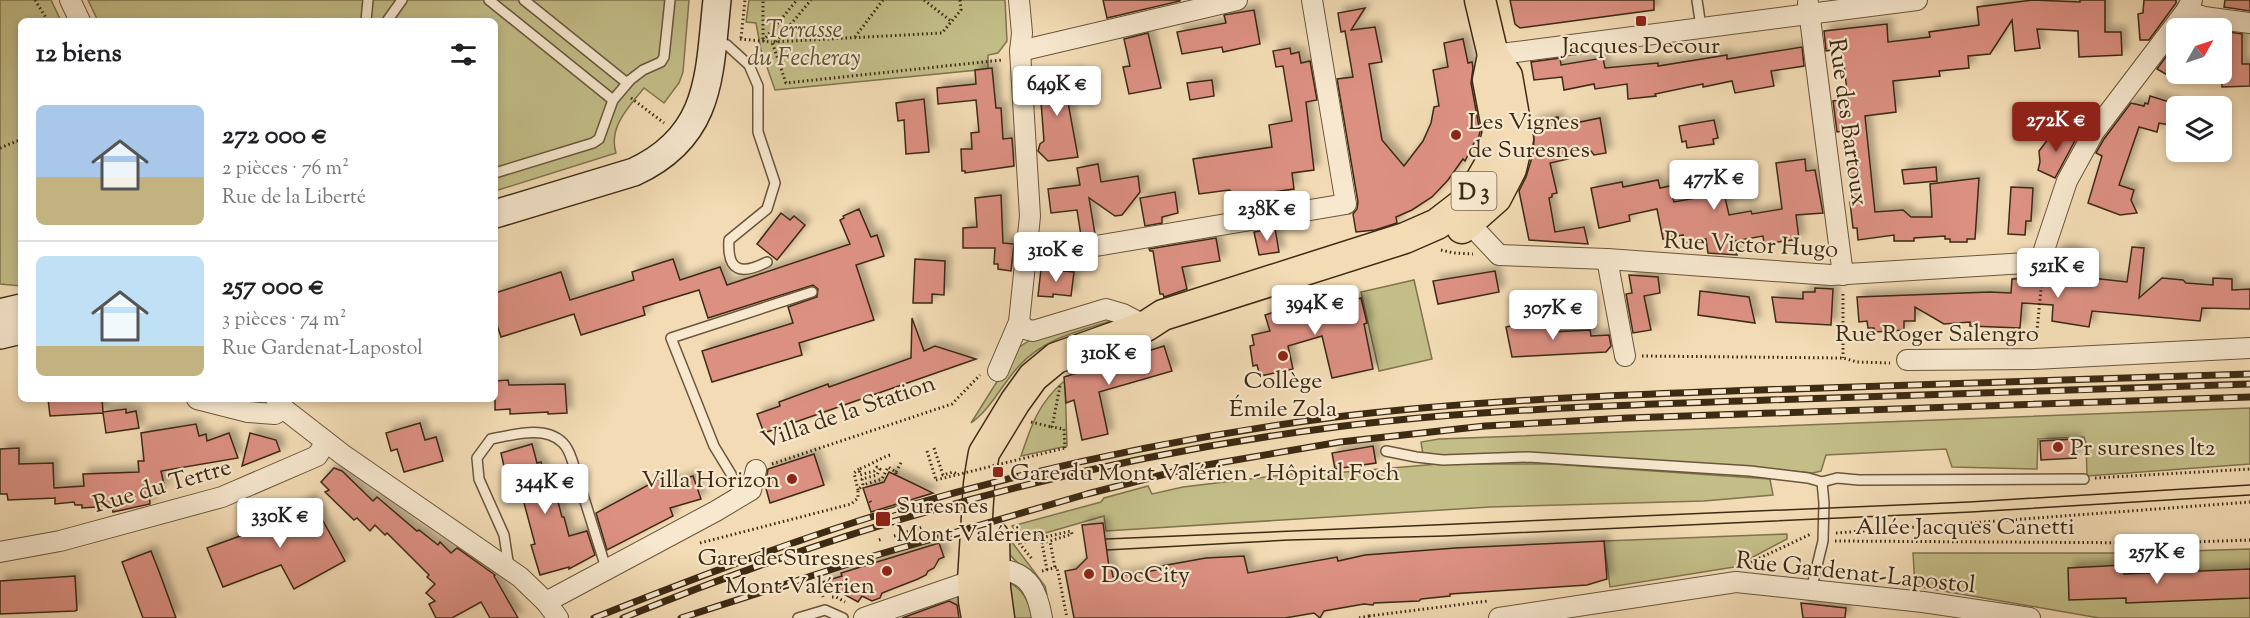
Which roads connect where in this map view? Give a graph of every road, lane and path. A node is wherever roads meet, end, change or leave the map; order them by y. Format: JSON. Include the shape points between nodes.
{"nodes":[{"id":1,"x":35,"y":0,"type":"edge"},
{"id":2,"x":70,"y":0,"type":"edge"},
{"id":3,"x":368,"y":0,"type":"edge"},
{"id":4,"x":402,"y":0,"type":"edge"},
{"id":5,"x":489,"y":0,"type":"edge"},
{"id":6,"x":524,"y":0,"type":"edge"},
{"id":7,"x":670,"y":0,"type":"edge"},
{"id":8,"x":717,"y":0,"type":"edge"},
{"id":9,"x":745,"y":0,"type":"edge"},
{"id":10,"x":763,"y":0,"type":"edge"},
{"id":11,"x":797,"y":0,"type":"edge"},
{"id":12,"x":811,"y":0,"type":"edge"},
{"id":13,"x":883,"y":0,"type":"edge"},
{"id":14,"x":924,"y":0,"type":"edge"},
{"id":15,"x":960,"y":0,"type":"edge"},
{"id":16,"x":1019,"y":0,"type":"edge"},
{"id":17,"x":1237,"y":0,"type":"edge"},
{"id":18,"x":1312,"y":0,"type":"edge"},
{"id":19,"x":1480,"y":0,"type":"edge"},
{"id":20,"x":1697,"y":0,"type":"edge"},
{"id":21,"x":1917,"y":0,"type":"edge"},
{"id":22,"x":2189,"y":6,"type":"edge"},
{"id":23,"x":1808,"y":7,"type":"edge"},
{"id":24,"x":46,"y":18,"type":"edge"},
{"id":25,"x":79,"y":18,"type":"edge"},
{"id":26,"x":366,"y":18,"type":"edge"},
{"id":27,"x":389,"y":18,"type":"edge"},
{"id":28,"x":952,"y":22,"type":"junction"},
{"id":29,"x":2250,"y":23,"type":"edge"},
{"id":30,"x":1701,"y":27,"type":"junction"},
{"id":31,"x":741,"y":38,"type":"junction"},
{"id":32,"x":854,"y":38,"type":"junction"},
{"id":33,"x":723,"y":40,"type":"junction"},
{"id":34,"x":763,"y":41,"type":"junction"},
{"id":35,"x":774,"y":42,"type":"junction"},
{"id":36,"x":1020,"y":51,"type":"junction"},
{"id":37,"x":1493,"y":55,"type":"junction"},
{"id":38,"x":999,"y":61,"type":"dead end"},
{"id":39,"x":627,"y":83,"type":"junction"},
{"id":40,"x":624,"y":93,"type":"dead end"},
{"id":41,"x":613,"y":100,"type":"junction"},
{"id":42,"x":654,"y":116,"type":"dead end"},
{"id":43,"x":18,"y":142,"type":"edge"},
{"id":44,"x":0,"y":148,"type":"edge"},
{"id":45,"x":498,"y":172,"type":"edge"},
{"id":46,"x":498,"y":213,"type":"edge"},
{"id":47,"x":1469,"y":224,"type":"junction"},
{"id":48,"x":1026,"y":255,"type":"junction"},
{"id":49,"x":1607,"y":259,"type":"junction"},
{"id":50,"x":767,"y":262,"type":"dead end"},
{"id":51,"x":2043,"y":262,"type":"junction"},
{"id":52,"x":1844,"y":275,"type":"junction"},
{"id":53,"x":812,"y":292,"type":"dead end"},
{"id":54,"x":1019,"y":322,"type":"junction"},
{"id":55,"x":1146,"y":326,"type":"junction"},
{"id":56,"x":2250,"y":348,"type":"edge"},
{"id":57,"x":1624,"y":356,"type":"joint"},
{"id":58,"x":1056,"y":358,"type":"junction"},
{"id":59,"x":1843,"y":358,"type":"junction"},
{"id":60,"x":2034,"y":359,"type":"junction"},
{"id":61,"x":1907,"y":360,"type":"joint"},
{"id":62,"x":998,"y":370,"type":"joint"},
{"id":63,"x":209,"y":402,"type":"edge"},
{"id":64,"x":280,"y":404,"type":"edge"},
{"id":65,"x":1020,"y":419,"type":"junction"},
{"id":66,"x":1052,"y":427,"type":"junction"},
{"id":67,"x":326,"y":442,"type":"junction"},
{"id":68,"x":934,"y":448,"type":"dead end"},
{"id":69,"x":927,"y":451,"type":"dead end"},
{"id":70,"x":1386,"y":451,"type":"dead end"},
{"id":71,"x":890,"y":455,"type":"dead end"},
{"id":72,"x":902,"y":461,"type":"dead end"},
{"id":73,"x":859,"y":469,"type":"junction"},
{"id":74,"x":2250,"y":469,"type":"edge"},
{"id":75,"x":756,"y":470,"type":"joint"},
{"id":76,"x":953,"y":472,"type":"dead end"},
{"id":77,"x":2084,"y":479,"type":"joint"},
{"id":78,"x":1822,"y":482,"type":"junction"},
{"id":79,"x":863,"y":484,"type":"junction"},
{"id":80,"x":858,"y":490,"type":"junction"},
{"id":81,"x":739,"y":495,"type":"junction"},
{"id":82,"x":2250,"y":502,"type":"edge"},
{"id":83,"x":923,"y":527,"type":"dead end"},
{"id":84,"x":894,"y":536,"type":"dead end"},
{"id":85,"x":1014,"y":536,"type":"dead end"},
{"id":86,"x":1823,"y":537,"type":"junction"},
{"id":87,"x":2250,"y":540,"type":"edge"},
{"id":88,"x":1050,"y":541,"type":"junction"},
{"id":89,"x":1020,"y":543,"type":"junction"},
{"id":90,"x":693,"y":544,"type":"dead end"},
{"id":91,"x":0,"y":552,"type":"edge"},
{"id":92,"x":1035,"y":562,"type":"dead end"},
{"id":93,"x":1745,"y":565,"type":"dead end"},
{"id":94,"x":606,"y":568,"type":"junction"},
{"id":95,"x":1055,"y":568,"type":"junction"},
{"id":96,"x":510,"y":570,"type":"junction"},
{"id":97,"x":1047,"y":570,"type":"junction"},
{"id":98,"x":1042,"y":572,"type":"dead end"},
{"id":99,"x":984,"y":577,"type":"junction"},
{"id":100,"x":1811,"y":590,"type":"junction"},
{"id":101,"x":551,"y":609,"type":"edge"},
{"id":102,"x":1498,"y":609,"type":"edge"},
{"id":103,"x":1919,"y":610,"type":"edge"},
{"id":104,"x":1369,"y":617,"type":"edge"},
{"id":105,"x":798,"y":618,"type":"edge"},
{"id":106,"x":843,"y":618,"type":"edge"},
{"id":107,"x":864,"y":618,"type":"edge"},
{"id":108,"x":977,"y":618,"type":"edge"},
{"id":109,"x":999,"y":618,"type":"edge"},
{"id":110,"x":1042,"y":618,"type":"edge"},
{"id":111,"x":1067,"y":618,"type":"edge"},
{"id":112,"x":1359,"y":618,"type":"edge"},
{"id":113,"x":2030,"y":618,"type":"edge"}],
"edges":[{"from":1,"to":24,"type":"path"},
{"from":2,"to":25,"type":"street"},
{"from":3,"to":26,"type":"lane"},
{"from":4,"to":27,"type":"lane"},
{"from":5,"to":41,"type":"lane"},
{"from":6,"to":39,"type":"lane"},
{"from":7,"to":39,"type":"lane","via":[[664,57]]},
{"from":8,"to":33,"type":"street"},
{"from":9,"to":31,"type":"path"},
{"from":10,"to":34,"type":"path"},
{"from":11,"to":34,"type":"path"},
{"from":12,"to":35,"type":"path"},
{"from":13,"to":32,"type":"path"},
{"from":14,"to":28,"type":"path"},
{"from":15,"to":28,"type":"path","via":[[962,10]]},
{"from":16,"to":36,"type":"street"},
{"from":17,"to":36,"type":"street"},
{"from":18,"to":48,"type":"street","via":[[1346,204]]},
{"from":19,"to":37,"type":"main road","number":"D 3"},
{"from":20,"to":30,"type":"lane"},
{"from":21,"to":23,"type":"street"},
{"from":22,"to":29,"type":"street","via":[[2204,16]]},
{"from":22,"to":51,"type":"street","via":[[2094,132],[2067,181]]},
{"from":23,"to":30,"type":"street"},
{"from":23,"to":52,"type":"street","name":"Rue des Bartoux"},
{"from":28,"to":32,"type":"path","via":[[942,33]]},
{"from":30,"to":37,"type":"street"},
{"from":31,"to":33,"type":"path"},
{"from":31,"to":34,"type":"path"},
{"from":32,"to":35,"type":"path"},
{"from":33,"to":46,"type":"street","via":[[694,120],[664,156],[634,172]]},
{"from":33,"to":50,"type":"lane","via":[[749,65],[758,86],[758,132],[774,183],[767,209],[729,240],[728,257],[733,265],[743,269],[752,270]]},
{"from":34,"to":35,"type":"path"},
{"from":35,"to":38,"type":"path","via":[[786,83]]},
{"from":36,"to":48,"type":"street","via":[[1030,216]]},
{"from":37,"to":47,"type":"main road","number":"D 3","via":[[1507,76],[1517,125],[1516,152],[1496,198]]},
{"from":37,"to":55,"type":"main road","number":"D 3","via":[[1488,80],[1498,133],[1489,166],[1462,204],[1437,224],[1361,253],[1163,315]]},
{"from":39,"to":41,"type":"lane"},
{"from":40,"to":42,"type":"path"},
{"from":41,"to":45,"type":"lane","via":[[602,134],[593,143]]},
{"from":43,"to":44,"type":"path"},
{"from":47,"to":49,"type":"street","name":"Rue Victor Hugo","via":[[1499,255]]},
{"from":47,"to":55,"type":"main road","number":"D 3","via":[[1430,247],[1177,324]]},
{"from":48,"to":54,"type":"street"},
{"from":49,"to":52,"type":"street","name":"Rue Victor Hugo"},
{"from":49,"to":57,"type":"street"},
{"from":51,"to":52,"type":"street","name":"Rue Victor Hugo"},
{"from":51,"to":60,"type":"path"},
{"from":52,"to":59,"type":"path"},
{"from":53,"to":81,"type":"lane","via":[[671,338],[714,446]]},
{"from":54,"to":55,"type":"street","via":[[1033,331],[1106,309]]},
{"from":54,"to":62,"type":"street"},
{"from":55,"to":58,"type":"main road","number":"D 3"},
{"from":56,"to":60,"type":"street","name":"Rue Roger Salengro"},
{"from":57,"to":59,"type":"path","name":"Rue Roger Salengro"},
{"from":58,"to":65,"type":"main road","number":"D 3","via":[[1033,377]]},
{"from":58,"to":66,"type":"path","via":[[1060,387]]},
{"from":59,"to":61,"type":"path","name":"Rue Roger Salengro","via":[[1857,362]]},
{"from":60,"to":61,"type":"street","name":"Rue Roger Salengro"},
{"from":62,"to":75,"type":"path","name":"Villa de la Station","via":[[986,369],[952,404]]},
{"from":63,"to":64,"type":"street","via":[[275,414]]},
{"from":64,"to":67,"type":"street"},
{"from":65,"to":66,"type":"path"},
{"from":65,"to":99,"type":"main road","number":"D 3","via":[[984,453],[979,484]]},
{"from":66,"to":69,"type":"path","bridge":true,"via":[[1064,429],[1065,448],[936,480]]},
{"from":67,"to":91,"type":"street","name":"Rue du Tertre","via":[[317,456],[222,497],[60,541]]},
{"from":67,"to":96,"type":"street"},
{"from":68,"to":76,"type":"path","via":[[943,475]]},
{"from":70,"to":78,"type":"lane","via":[[1443,460],[1528,457],[1750,471]]},
{"from":71,"to":73,"type":"path"},
{"from":72,"to":79,"type":"path","via":[[896,474],[888,467],[880,481]]},
{"from":73,"to":79,"type":"path","via":[[860,475],[880,469],[877,475],[862,479]]},
{"from":73,"to":80,"type":"path","via":[[854,474]]},
{"from":74,"to":77,"type":"path"},
{"from":75,"to":81,"type":"street","via":[[751,490]]},
{"from":77,"to":78,"type":"lane","via":[[1837,478]]},
{"from":78,"to":86,"type":"lane"},
{"from":79,"to":80,"type":"path"},
{"from":80,"to":90,"type":"path","via":[[858,498],[851,504]]},
{"from":81,"to":94,"type":"street"},
{"from":82,"to":86,"type":"path"},
{"from":83,"to":84,"type":"path"},
{"from":85,"to":89,"type":"path"},
{"from":86,"to":87,"type":"path","name":"Allée Jacques Canetti","via":[[2162,543]]},
{"from":86,"to":93,"type":"path","via":[[1809,534]]},
{"from":86,"to":100,"type":"lane"},
{"from":88,"to":89,"type":"path","via":[[1072,534],[1071,531]]},
{"from":88,"to":95,"type":"path"},
{"from":88,"to":97,"type":"path","via":[[1042,543]]},
{"from":89,"to":92,"type":"path"},
{"from":94,"to":96,"type":"lane","via":[[564,444],[550,434],[535,432],[491,439],[477,458],[479,479],[504,535]]},
{"from":94,"to":101,"type":"street"},
{"from":95,"to":97,"type":"path"},
{"from":95,"to":111,"type":"path"},
{"from":96,"to":101,"type":"street"},
{"from":97,"to":98,"type":"path"},
{"from":99,"to":107,"type":"street"},
{"from":99,"to":108,"type":"main road","number":"D 3","via":[[974,601]]},
{"from":99,"to":109,"type":"main road","number":"D 3"},
{"from":99,"to":110,"type":"street","via":[[1003,570],[1028,580],[1038,596]]},
{"from":100,"to":102,"type":"street","name":"Rue Gardenat-Lapostol","via":[[1736,582]]},
{"from":100,"to":103,"type":"street","name":"Rue Gardenat-Lapostol"},
{"from":102,"to":104,"type":"path"},
{"from":103,"to":113,"type":"street","name":"Rue Gardenat-Lapostol"},
{"from":104,"to":112,"type":"path"},
{"from":105,"to":106,"type":"lane","via":[[825,610]]}]}
